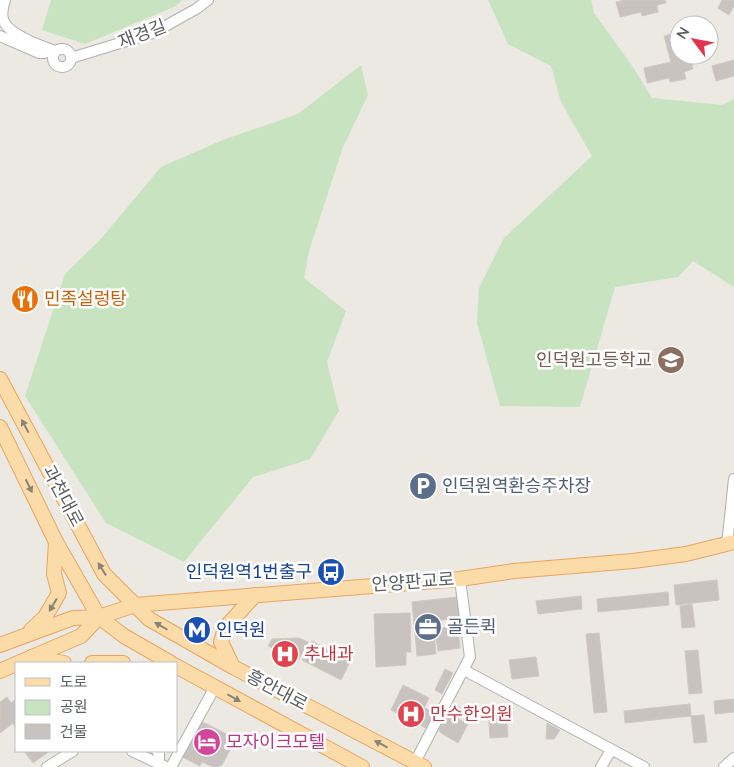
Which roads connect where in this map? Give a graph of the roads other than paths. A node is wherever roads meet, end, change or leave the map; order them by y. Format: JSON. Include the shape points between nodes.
{"nodes":[{"id":1,"x":6,"y":0,"type":"edge"},
{"id":2,"x":208,"y":0,"type":"edge"},
{"id":3,"x":0,"y":36,"type":"edge"},
{"id":4,"x":0,"y":44,"type":"edge"},
{"id":5,"x":54,"y":56,"type":"junction"},
{"id":6,"x":71,"y":58,"type":"junction"},
{"id":7,"x":0,"y":380,"type":"edge"},
{"id":8,"x":0,"y":427,"type":"edge"},
{"id":9,"x":734,"y":479,"type":"edge"},
{"id":10,"x":56,"y":542,"type":"junction"},
{"id":11,"x":731,"y":544,"type":"edge"},
{"id":12,"x":460,"y":579,"type":"junction"},
{"id":13,"x":255,"y":595,"type":"junction"},
{"id":14,"x":135,"y":605,"type":"junction"},
{"id":15,"x":99,"y":617,"type":"junction"},
{"id":16,"x":23,"y":636,"type":"junction"},
{"id":17,"x":0,"y":645,"type":"edge"},
{"id":18,"x":32,"y":657,"type":"junction"},
{"id":19,"x":21,"y":662,"type":"edge"},
{"id":20,"x":59,"y":662,"type":"edge"},
{"id":21,"x":169,"y":662,"type":"edge"},
{"id":22,"x":15,"y":665,"type":"edge"},
{"id":23,"x":178,"y":667,"type":"edge"},
{"id":24,"x":233,"y":667,"type":"junction"},
{"id":25,"x":464,"y":670,"type":"junction"},
{"id":26,"x":0,"y":671,"type":"edge"},
{"id":27,"x":178,"y":673,"type":"edge"},
{"id":28,"x":198,"y":678,"type":"junction"},
{"id":29,"x":215,"y":687,"type":"junction"},
{"id":30,"x":611,"y":750,"type":"junction"},
{"id":31,"x":71,"y":752,"type":"edge"},
{"id":32,"x":134,"y":752,"type":"edge"},
{"id":33,"x":158,"y":752,"type":"edge"},
{"id":34,"x":734,"y":758,"type":"edge"},
{"id":35,"x":163,"y":765,"type":"edge"},
{"id":36,"x":420,"y":765,"type":"edge"},
{"id":37,"x":357,"y":766,"type":"edge"},
{"id":38,"x":47,"y":767,"type":"edge"},
{"id":39,"x":171,"y":767,"type":"edge"},
{"id":40,"x":601,"y":767,"type":"edge"},
{"id":41,"x":644,"y":767,"type":"edge"},
{"id":42,"x":724,"y":767,"type":"edge"}],
"edges":[{"from":1,"to":5,"type":"street","via":[[2,13],[9,29]]},
{"from":2,"to":6,"type":"street","name":"재경길","via":[[152,33]]},
{"from":3,"to":5,"type":"street"},
{"from":4,"to":5,"type":"street","via":[[42,57]]},
{"from":5,"to":6,"type":"street","via":[[61,48],[67,50]]},
{"from":5,"to":6,"type":"street","via":[[58,67],[69,64]]},
{"from":14,"to":7,"type":"main road","name":"과천대로","one_way":true,"via":[[104,574]]},
{"from":8,"to":10,"type":"main road","name":"과천대로","one_way":true},
{"from":9,"to":11,"type":"street","name":"안양판교로"},
{"from":10,"to":15,"type":"main road","name":"과천대로"},
{"from":10,"to":16,"type":"main road","one_way":true,"via":[[54,574],[59,593],[46,617]]},
{"from":11,"to":12,"type":"main road","name":"안양판교로","via":[[642,560]]},
{"from":12,"to":13,"type":"main road","name":"안양판교로"},
{"from":12,"to":25,"type":"street","via":[[470,657]]},
{"from":13,"to":14,"type":"main road","name":"안양판교로"},
{"from":13,"to":24,"type":"main road","via":[[224,628],[221,642]]},
{"from":14,"to":15,"type":"main road","name":"안양판교로"},
{"from":24,"to":14,"type":"main road","name":"흥안대로","one_way":true,"via":[[149,620]]},
{"from":15,"to":16,"type":"main road","via":[[73,618]]},
{"from":15,"to":18,"type":"main road","via":[[81,636]]},
{"from":15,"to":21,"type":"main road","via":[[124,636]]},
{"from":16,"to":17,"type":"main road"},
{"from":18,"to":19,"type":"main road"},
{"from":18,"to":20,"type":"main road"},
{"from":22,"to":26,"type":"main road"},
{"from":23,"to":28,"type":"main road","name":"흥안대로"},
{"from":36,"to":24,"type":"main road","name":"흥안대로","one_way":true},
{"from":25,"to":30,"type":"street"},
{"from":25,"to":36,"type":"street"},
{"from":27,"to":28,"type":"main road"},
{"from":28,"to":29,"type":"main road","name":"흥안대로"},
{"from":29,"to":37,"type":"main road","name":"흥안대로","one_way":true},
{"from":29,"to":39,"type":"street"},
{"from":30,"to":40,"type":"street"},
{"from":30,"to":41,"type":"street"},
{"from":31,"to":38,"type":"street"},
{"from":32,"to":35,"type":"street"},
{"from":33,"to":35,"type":"street"},
{"from":34,"to":42,"type":"street"}]}
